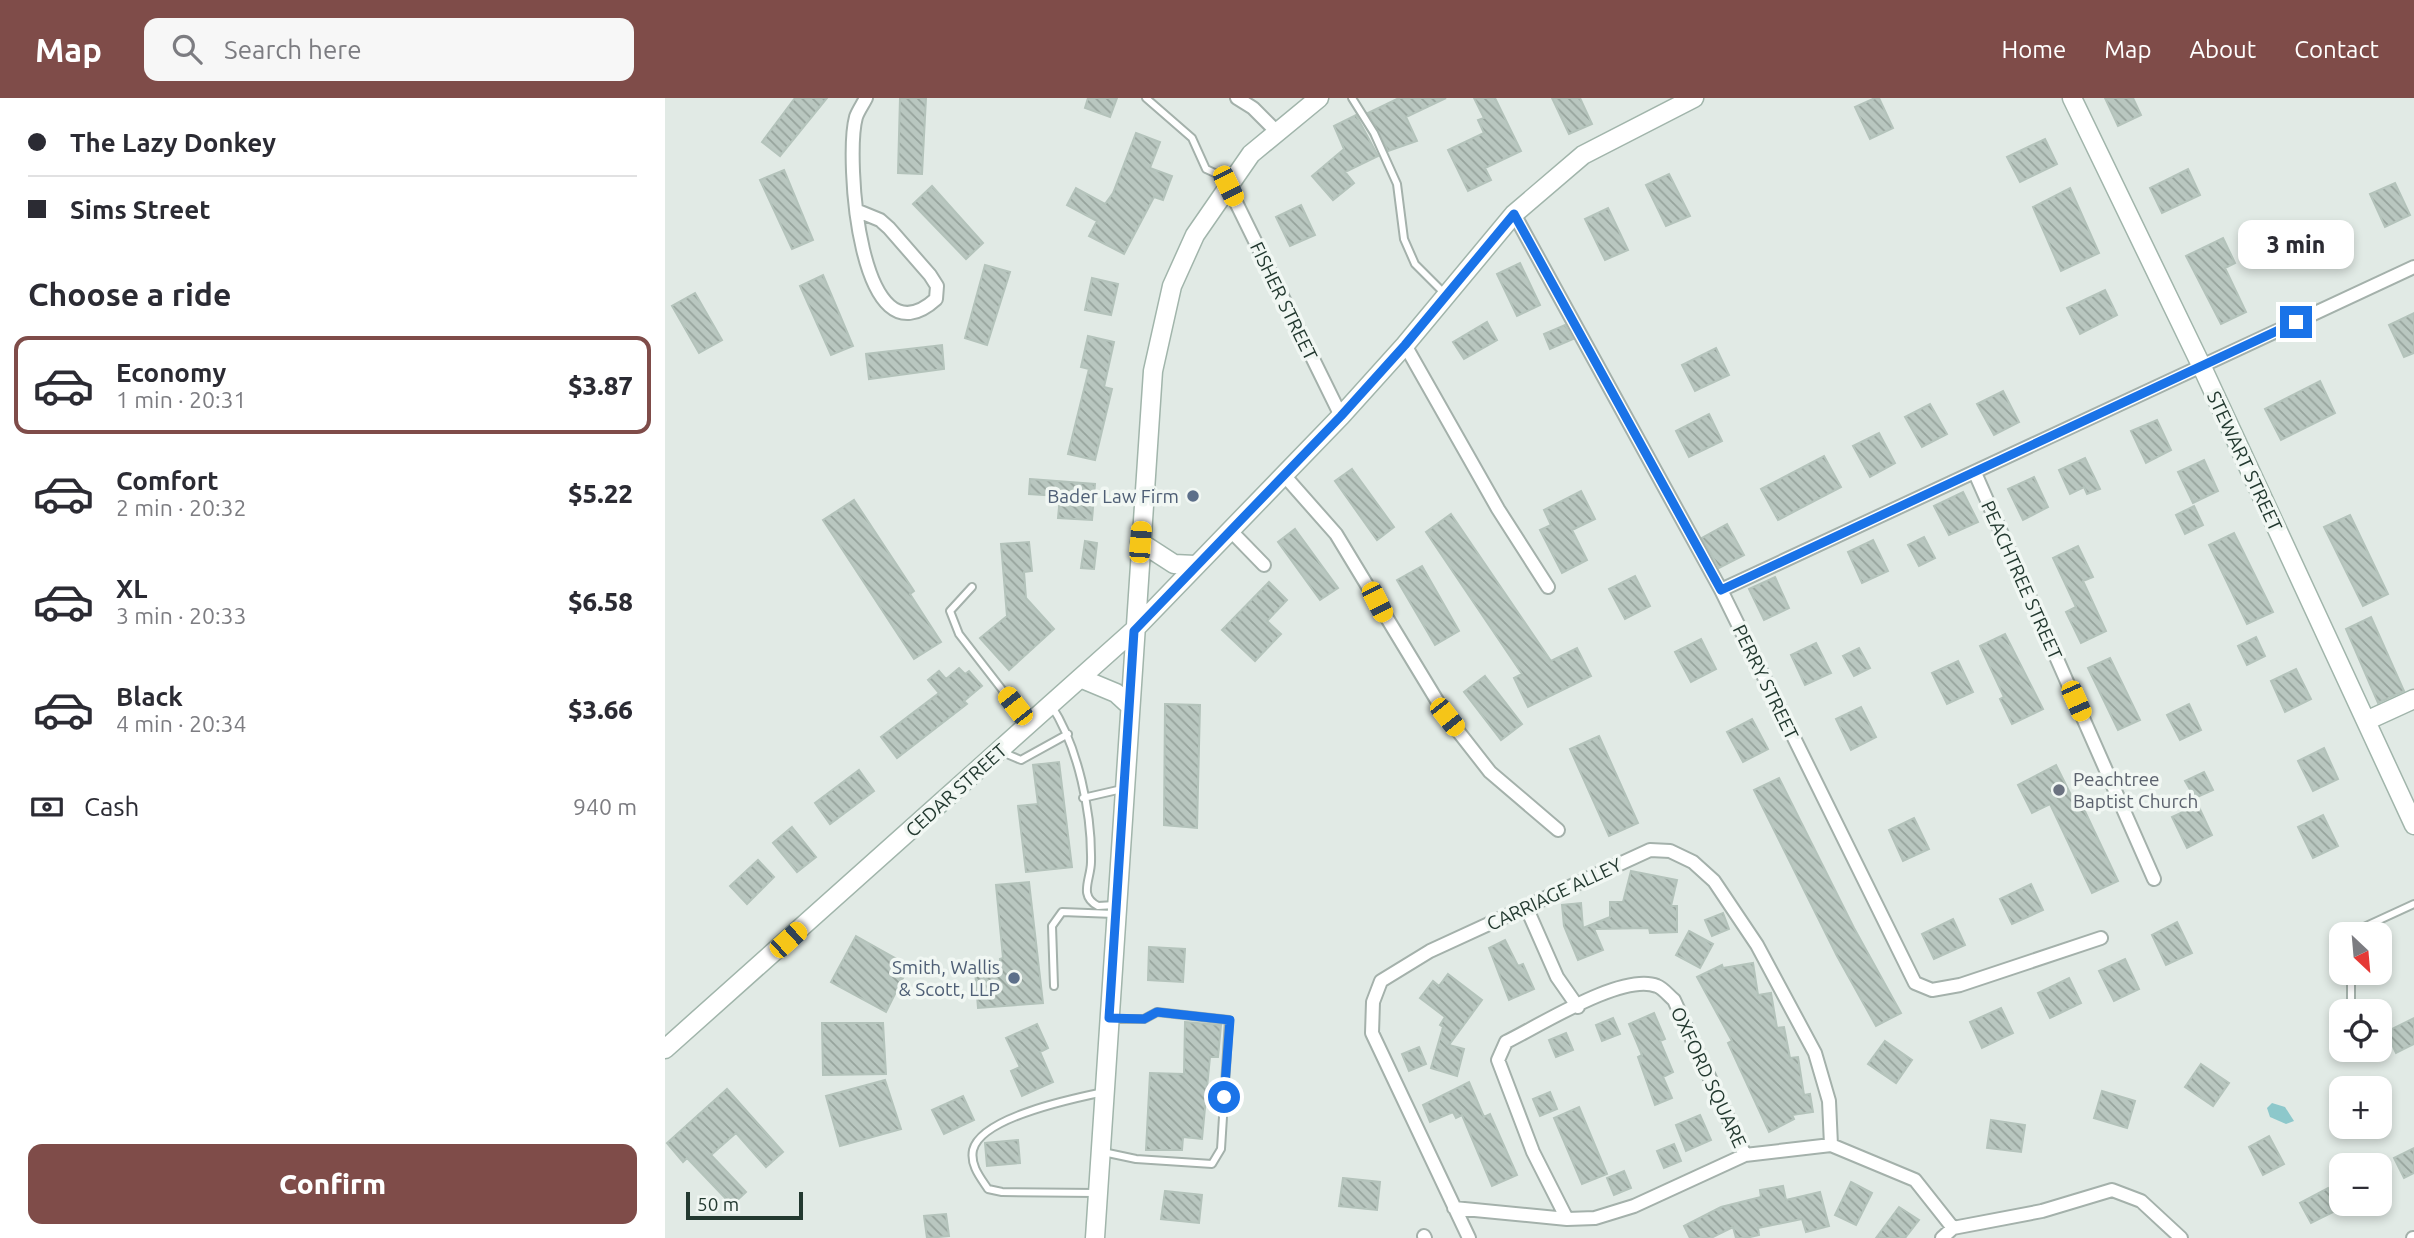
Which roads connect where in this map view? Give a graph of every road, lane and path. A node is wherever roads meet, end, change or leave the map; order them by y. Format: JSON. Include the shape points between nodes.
{"nodes":[{"id":1,"x":866,"y":98,"type":"edge"},
{"id":2,"x":1146,"y":98,"type":"edge"},
{"id":3,"x":1237,"y":98,"type":"edge"},
{"id":4,"x":1319,"y":98,"type":"edge"},
{"id":5,"x":1352,"y":98,"type":"edge"},
{"id":6,"x":1694,"y":98,"type":"edge"},
{"id":7,"x":2072,"y":98,"type":"edge"},
{"id":8,"x":1276,"y":131,"type":"junction"},
{"id":9,"x":1230,"y":184,"type":"junction"},
{"id":10,"x":858,"y":211,"type":"junction"},
{"id":11,"x":1514,"y":214,"type":"junction"},
{"id":12,"x":2414,"y":267,"type":"edge"},
{"id":13,"x":1446,"y":296,"type":"junction"},
{"id":14,"x":1405,"y":345,"type":"junction"},
{"id":15,"x":2202,"y":367,"type":"junction"},
{"id":16,"x":1341,"y":416,"type":"junction"},
{"id":17,"x":1975,"y":473,"type":"junction"},
{"id":18,"x":1283,"y":474,"type":"junction"},
{"id":19,"x":1229,"y":529,"type":"junction"},
{"id":20,"x":1140,"y":542,"type":"junction"},
{"id":21,"x":1195,"y":565,"type":"junction"},
{"id":22,"x":1264,"y":565,"type":"dead end"},
{"id":23,"x":972,"y":587,"type":"dead end"},
{"id":24,"x":1548,"y":587,"type":"dead end"},
{"id":25,"x":1721,"y":590,"type":"junction"},
{"id":26,"x":1134,"y":631,"type":"junction"},
{"id":27,"x":1080,"y":678,"type":"junction"},
{"id":28,"x":2414,"y":699,"type":"edge"},
{"id":29,"x":1051,"y":705,"type":"junction"},
{"id":30,"x":1129,"y":705,"type":"junction"},
{"id":31,"x":2366,"y":721,"type":"junction"},
{"id":32,"x":1029,"y":724,"type":"junction"},
{"id":33,"x":1068,"y":734,"type":"junction"},
{"id":34,"x":1006,"y":745,"type":"junction"},
{"id":35,"x":1124,"y":789,"type":"junction"},
{"id":36,"x":1083,"y":798,"type":"junction"},
{"id":37,"x":2414,"y":825,"type":"edge"},
{"id":38,"x":1558,"y":830,"type":"dead end"},
{"id":39,"x":2154,"y":878,"type":"dead end"},
{"id":40,"x":2414,"y":904,"type":"edge"},
{"id":41,"x":1116,"y":909,"type":"junction"},
{"id":42,"x":1527,"y":909,"type":"junction"},
{"id":43,"x":2375,"y":922,"type":"edge"},
{"id":44,"x":2101,"y":938,"type":"dead end"},
{"id":45,"x":1055,"y":986,"type":"dead end"},
{"id":46,"x":1578,"y":1007,"type":"junction"},
{"id":47,"x":1109,"y":1018,"type":"junction"},
{"id":48,"x":665,"y":1049,"type":"edge"},
{"id":49,"x":1105,"y":1092,"type":"junction"},
{"id":50,"x":1831,"y":1145,"type":"junction"},
{"id":51,"x":1101,"y":1152,"type":"junction"},
{"id":52,"x":1745,"y":1155,"type":"junction"},
{"id":53,"x":1098,"y":1193,"type":"junction"},
{"id":54,"x":1454,"y":1208,"type":"junction"},
{"id":55,"x":1567,"y":1219,"type":"junction"},
{"id":56,"x":1953,"y":1228,"type":"junction"},
{"id":57,"x":1095,"y":1238,"type":"edge"},
{"id":58,"x":1469,"y":1238,"type":"edge"},
{"id":59,"x":1942,"y":1238,"type":"edge"},
{"id":60,"x":2181,"y":1238,"type":"edge"}],
"edges":[{"from":1,"to":10,"type":"street","via":[[856,117],[852,164]]},
{"from":2,"to":9,"type":"lane","via":[[1192,138],[1206,169]]},
{"from":3,"to":8,"type":"street"},
{"from":4,"to":8,"type":"street"},
{"from":5,"to":13,"type":"lane","via":[[1397,184],[1404,239],[1415,264]]},
{"from":6,"to":11,"type":"street","name":"CEDAR STREET","via":[[1583,155]]},
{"from":7,"to":15,"type":"street","name":"STEWART STREET"},
{"from":8,"to":9,"type":"street","via":[[1251,154]]},
{"from":9,"to":16,"type":"street","name":"FISHER STREET"},
{"from":9,"to":20,"type":"street","via":[[1195,234],[1173,286],[1153,370]]},
{"from":10,"to":10,"type":"street","via":[[865,260],[881,300],[911,314],[925,309],[936,299],[937,286],[930,275],[890,228]]},
{"from":11,"to":13,"type":"street","name":"CEDAR STREET"},
{"from":11,"to":25,"type":"street","name":"PERRY STREET"},
{"from":12,"to":15,"type":"street"},
{"from":13,"to":14,"type":"street","name":"CEDAR STREET"},
{"from":14,"to":16,"type":"street","name":"CEDAR STREET"},
{"from":14,"to":24,"type":"street","via":[[1497,509]]},
{"from":15,"to":17,"type":"street"},
{"from":15,"to":31,"type":"street","name":"STEWART STREET"},
{"from":16,"to":18,"type":"street","name":"CEDAR STREET"},
{"from":17,"to":25,"type":"street"},
{"from":17,"to":39,"type":"street","name":"PEACHTREE STREET"},
{"from":18,"to":19,"type":"street","name":"CEDAR STREET"},
{"from":18,"to":38,"type":"street","via":[[1336,534],[1447,717],[1490,772]]},
{"from":19,"to":21,"type":"street","name":"CEDAR STREET"},
{"from":19,"to":22,"type":"street"},
{"from":20,"to":21,"type":"street","via":[[1174,564]]},
{"from":20,"to":26,"type":"street"},
{"from":21,"to":26,"type":"street","name":"CEDAR STREET"},
{"from":23,"to":32,"type":"lane","via":[[950,611],[959,634]]},
{"from":25,"to":44,"type":"street","name":"PERRY STREET","via":[[1915,983],[1932,990],[1960,985]]},
{"from":26,"to":27,"type":"street","name":"CEDAR STREET"},
{"from":26,"to":30,"type":"street"},
{"from":27,"to":29,"type":"street","name":"CEDAR STREET"},
{"from":27,"to":30,"type":"street","via":[[1116,692]]},
{"from":28,"to":31,"type":"street"},
{"from":29,"to":32,"type":"street","name":"CEDAR STREET"},
{"from":29,"to":33,"type":"lane"},
{"from":30,"to":35,"type":"street"},
{"from":31,"to":37,"type":"street","name":"STEWART STREET"},
{"from":32,"to":34,"type":"street","name":"CEDAR STREET"},
{"from":33,"to":34,"type":"lane","via":[[1021,760],[1009,755]]},
{"from":33,"to":36,"type":"lane"},
{"from":34,"to":48,"type":"street","name":"CEDAR STREET"},
{"from":35,"to":36,"type":"lane"},
{"from":35,"to":41,"type":"street"},
{"from":36,"to":41,"type":"lane","via":[[1091,864],[1088,896],[1098,906]]},
{"from":40,"to":43,"type":"lane"},
{"from":41,"to":45,"type":"lane","via":[[1062,912],[1052,926]]},
{"from":41,"to":47,"type":"street"},
{"from":42,"to":46,"type":"street","via":[[1557,977]]},
{"from":42,"to":50,"type":"street","name":"CARRIAGE ALLEY","via":[[1650,850],[1670,851],[1693,862],[1714,881],[1757,945],[1815,1053],[1829,1101]]},
{"from":42,"to":54,"type":"street","name":"CARRIAGE ALLEY","via":[[1430,951],[1381,981],[1373,1002],[1372,1032]]},
{"from":46,"to":52,"type":"street","name":"OXFORD SQUARE","via":[[1638,983],[1659,986],[1674,1000]]},
{"from":46,"to":55,"type":"street","name":"OXFORD SQUARE","via":[[1506,1042],[1498,1060],[1533,1152]]},
{"from":47,"to":49,"type":"street"},
{"from":47,"to":51,"type":"lane","via":[[1144,1019],[1157,1012],[1230,1020],[1221,1149],[1212,1164],[1136,1160]]},
{"from":49,"to":51,"type":"street"},
{"from":49,"to":53,"type":"lane","via":[[1064,1100],[1000,1123],[979,1138],[973,1149],[974,1167],[988,1189]]},
{"from":50,"to":52,"type":"street"},
{"from":50,"to":56,"type":"street","via":[[1915,1180]]},
{"from":51,"to":53,"type":"street"},
{"from":52,"to":55,"type":"street","via":[[1635,1206],[1595,1218]]},
{"from":53,"to":57,"type":"street"},
{"from":54,"to":55,"type":"street"},
{"from":54,"to":58,"type":"street","name":"CARRIAGE ALLEY"},
{"from":56,"to":59,"type":"street"},
{"from":56,"to":60,"type":"street","via":[[2042,1211],[2112,1190],[2141,1201]]}]}
